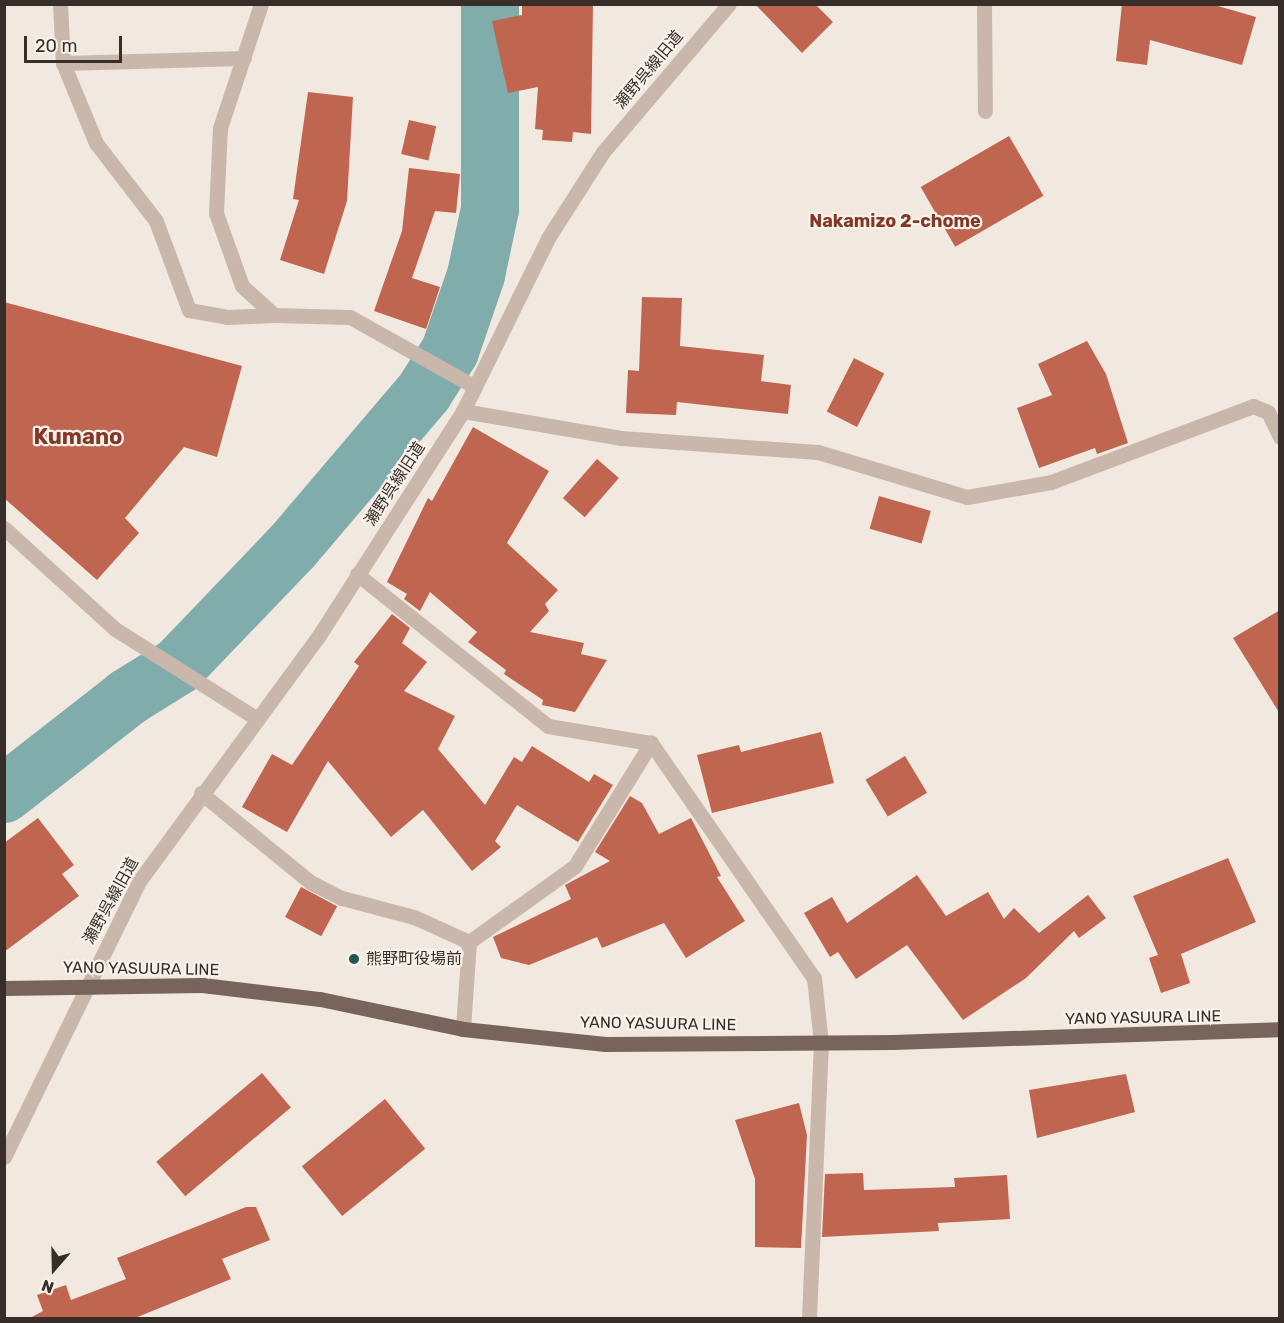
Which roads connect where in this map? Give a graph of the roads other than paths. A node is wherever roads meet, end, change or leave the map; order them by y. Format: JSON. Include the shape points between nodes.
{"nodes":[{"id":1,"x":60,"y":4,"type":"edge"},
{"id":2,"x":261,"y":4,"type":"edge"},
{"id":3,"x":729,"y":4,"type":"edge"},
{"id":4,"x":984,"y":4,"type":"edge"},
{"id":5,"x":244,"y":58,"type":"junction"},
{"id":6,"x":63,"y":63,"type":"junction"},
{"id":7,"x":985,"y":111,"type":"dead end"},
{"id":8,"x":274,"y":315,"type":"junction"},
{"id":9,"x":475,"y":387,"type":"junction"},
{"id":10,"x":464,"y":411,"type":"junction"},
{"id":11,"x":1280,"y":437,"type":"edge"},
{"id":12,"x":4,"y":528,"type":"edge"},
{"id":13,"x":357,"y":574,"type":"junction"},
{"id":14,"x":254,"y":717,"type":"junction"},
{"id":15,"x":651,"y":743,"type":"junction"},
{"id":16,"x":201,"y":793,"type":"junction"},
{"id":17,"x":469,"y":942,"type":"junction"},
{"id":18,"x":87,"y":983,"type":"junction"},
{"id":19,"x":4,"y":988,"type":"edge"},
{"id":20,"x":463,"y":1029,"type":"junction"},
{"id":21,"x":1280,"y":1029,"type":"edge"},
{"id":22,"x":821,"y":1042,"type":"junction"},
{"id":23,"x":4,"y":1157,"type":"edge"},
{"id":24,"x":809,"y":1318,"type":"edge"}],
"edges":[{"from":1,"to":6,"type":"street"},
{"from":2,"to":5,"type":"street"},
{"from":3,"to":9,"type":"street","name":"瀬野呉線旧道","via":[[603,152],[548,238]]},
{"from":4,"to":7,"type":"street"},
{"from":5,"to":6,"type":"street"},
{"from":5,"to":8,"type":"street","via":[[220,128],[216,213],[242,286]]},
{"from":6,"to":8,"type":"street","via":[[96,143],[156,220],[189,310],[227,317]]},
{"from":8,"to":9,"type":"street","via":[[350,317]]},
{"from":9,"to":10,"type":"street","name":"瀬野呉線旧道"},
{"from":10,"to":11,"type":"street","via":[[621,438],[818,452],[966,497],[1051,482],[1253,406],[1268,412]]},
{"from":10,"to":13,"type":"street","name":"瀬野呉線旧道"},
{"from":12,"to":14,"type":"street","via":[[134,642],[204,682]]},
{"from":13,"to":14,"type":"street","name":"瀬野呉線旧道","via":[[318,637]]},
{"from":13,"to":15,"type":"street","via":[[548,726]]},
{"from":14,"to":16,"type":"street","name":"瀬野呉線旧道"},
{"from":15,"to":17,"type":"street","via":[[575,866]]},
{"from":15,"to":22,"type":"street","via":[[814,978]]},
{"from":16,"to":17,"type":"street","via":[[310,882],[342,898],[414,917]]},
{"from":16,"to":18,"type":"street","name":"瀬野呉線旧道","via":[[140,880]]},
{"from":17,"to":20,"type":"street"},
{"from":18,"to":19,"type":"main road","name":"YANO YASUURA LINE"},
{"from":18,"to":20,"type":"main road","name":"YANO YASUURA LINE","via":[[202,985],[320,999]]},
{"from":18,"to":23,"type":"street","name":"瀬野呉線旧道"},
{"from":20,"to":22,"type":"main road","name":"YANO YASUURA LINE","via":[[605,1044]]},
{"from":21,"to":22,"type":"main road","name":"YANO YASUURA LINE"},
{"from":22,"to":24,"type":"street"}]}
